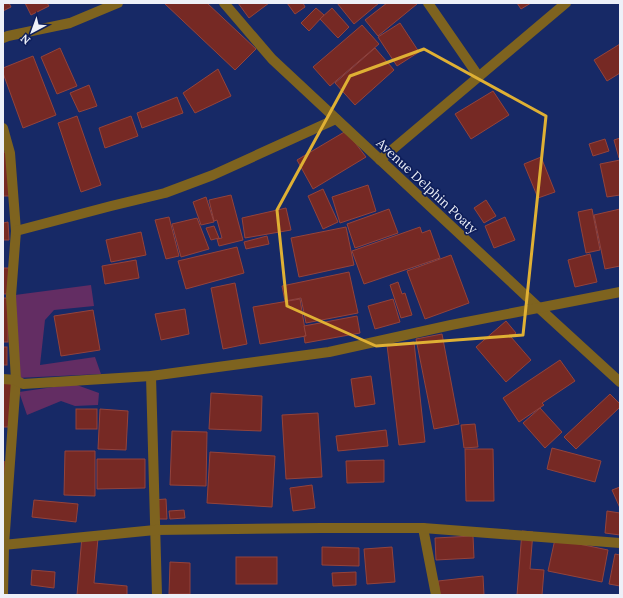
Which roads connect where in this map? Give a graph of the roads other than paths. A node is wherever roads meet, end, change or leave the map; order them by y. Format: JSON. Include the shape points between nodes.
{"nodes":[{"id":1,"x":118,"y":3,"type":"edge"},
{"id":2,"x":224,"y":3,"type":"edge"},
{"id":3,"x":428,"y":3,"type":"edge"},
{"id":4,"x":566,"y":3,"type":"edge"},
{"id":5,"x":3,"y":38,"type":"edge"},
{"id":6,"x":479,"y":77,"type":"junction"},
{"id":7,"x":336,"y":119,"type":"junction"},
{"id":8,"x":3,"y":128,"type":"edge"},
{"id":9,"x":380,"y":160,"type":"junction"},
{"id":10,"x":16,"y":231,"type":"junction"},
{"id":11,"x":620,"y":292,"type":"edge"},
{"id":12,"x":539,"y":308,"type":"junction"},
{"id":13,"x":152,"y":376,"type":"junction"},
{"id":14,"x":3,"y":379,"type":"edge"},
{"id":15,"x":16,"y":380,"type":"junction"},
{"id":16,"x":620,"y":382,"type":"edge"},
{"id":17,"x":423,"y":528,"type":"junction"},
{"id":18,"x":155,"y":530,"type":"junction"},
{"id":19,"x":620,"y":543,"type":"edge"},
{"id":20,"x":4,"y":545,"type":"edge"},
{"id":21,"x":4,"y":595,"type":"edge"},
{"id":22,"x":157,"y":595,"type":"edge"},
{"id":23,"x":436,"y":595,"type":"edge"}],
"edges":[{"from":1,"to":5,"type":"street","via":[[70,22]]},
{"from":2,"to":7,"type":"street","name":"Avenue Delphin Poaty","via":[[272,59]]},
{"from":3,"to":6,"type":"street"},
{"from":4,"to":6,"type":"street"},
{"from":6,"to":9,"type":"street"},
{"from":7,"to":9,"type":"street","name":"Avenue Delphin Poaty"},
{"from":7,"to":10,"type":"street","via":[[213,175],[165,193]]},
{"from":8,"to":10,"type":"street","via":[[10,153]]},
{"from":9,"to":12,"type":"street","name":"Avenue Delphin Poaty"},
{"from":10,"to":15,"type":"street","via":[[11,296]]},
{"from":11,"to":12,"type":"street"},
{"from":12,"to":13,"type":"street","via":[[329,352]]},
{"from":12,"to":16,"type":"street","name":"Avenue Delphin Poaty"},
{"from":13,"to":15,"type":"street","via":[[23,384]]},
{"from":13,"to":18,"type":"street"},
{"from":14,"to":15,"type":"street"},
{"from":15,"to":20,"type":"street"},
{"from":17,"to":18,"type":"street"},
{"from":17,"to":19,"type":"street"},
{"from":17,"to":23,"type":"street"},
{"from":18,"to":20,"type":"street"},
{"from":18,"to":22,"type":"street"},
{"from":20,"to":21,"type":"street"}]}
